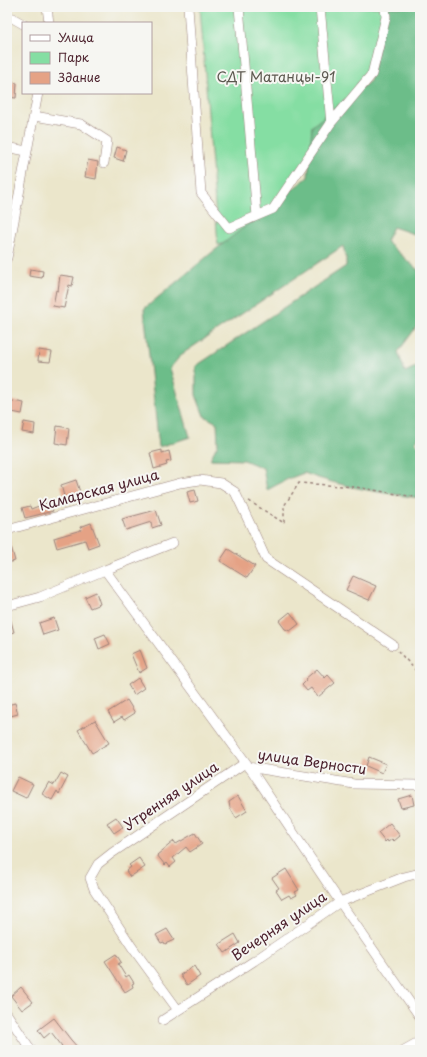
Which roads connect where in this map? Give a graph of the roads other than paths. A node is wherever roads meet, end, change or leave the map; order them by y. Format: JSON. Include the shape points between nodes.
{"nodes":[{"id":1,"x":188,"y":7,"type":"edge"},
{"id":2,"x":239,"y":7,"type":"edge"},
{"id":3,"x":320,"y":7,"type":"edge"},
{"id":4,"x":385,"y":7,"type":"edge"},
{"id":5,"x":7,"y":15,"type":"edge"},
{"id":6,"x":22,"y":23,"type":"edge"},
{"id":7,"x":38,"y":94,"type":"edge"},
{"id":8,"x":34,"y":116,"type":"junction"},
{"id":9,"x":331,"y":123,"type":"junction"},
{"id":10,"x":7,"y":147,"type":"edge"},
{"id":11,"x":26,"y":151,"type":"junction"},
{"id":12,"x":104,"y":162,"type":"dead end"},
{"id":13,"x":257,"y":216,"type":"junction"},
{"id":14,"x":7,"y":258,"type":"edge"},
{"id":15,"x":7,"y":530,"type":"edge"},
{"id":16,"x":173,"y":543,"type":"dead end"},
{"id":17,"x":105,"y":570,"type":"junction"},
{"id":18,"x":7,"y":606,"type":"edge"},
{"id":19,"x":393,"y":645,"type":"road end"},
{"id":20,"x":247,"y":765,"type":"junction"},
{"id":21,"x":420,"y":785,"type":"edge"},
{"id":22,"x":420,"y":872,"type":"edge"},
{"id":23,"x":340,"y":902,"type":"junction"},
{"id":24,"x":178,"y":1010,"type":"junction"},
{"id":25,"x":419,"y":1013,"type":"edge"},
{"id":26,"x":7,"y":1014,"type":"edge"},
{"id":27,"x":163,"y":1020,"type":"dead end"},
{"id":28,"x":420,"y":1041,"type":"edge"},
{"id":29,"x":31,"y":1050,"type":"edge"},
{"id":30,"x":404,"y":1050,"type":"edge"}],
"edges":[{"from":1,"to":13,"type":"street","via":[[201,193],[229,228]]},
{"from":2,"to":13,"type":"street"},
{"from":3,"to":9,"type":"street"},
{"from":4,"to":9,"type":"street","via":[[386,17],[372,74]]},
{"from":5,"to":6,"type":"street"},
{"from":7,"to":8,"type":"street"},
{"from":8,"to":11,"type":"street"},
{"from":8,"to":12,"type":"street","via":[[81,124],[107,141]]},
{"from":9,"to":13,"type":"street","via":[[272,209]]},
{"from":10,"to":11,"type":"street"},
{"from":11,"to":14,"type":"street"},
{"from":15,"to":19,"type":"street","name":"Камарская улица","via":[[180,483],[200,480],[221,483],[234,492],[266,560]]},
{"from":16,"to":17,"type":"street"},
{"from":17,"to":18,"type":"street","via":[[40,597]]},
{"from":17,"to":20,"type":"street"},
{"from":20,"to":21,"type":"street","name":"улица Верности","via":[[354,784]]},
{"from":20,"to":23,"type":"street"},
{"from":20,"to":24,"type":"street","name":"Утренняя улица","via":[[112,853],[98,864],[90,878],[94,889],[132,947]]},
{"from":22,"to":23,"type":"street","name":"Вечерняя улица"},
{"from":23,"to":24,"type":"street","name":"Вечерняя улица"},
{"from":23,"to":25,"type":"street"},
{"from":24,"to":27,"type":"street","name":"Вечерняя улица"},
{"from":26,"to":29,"type":"street"},
{"from":28,"to":30,"type":"street"}]}
